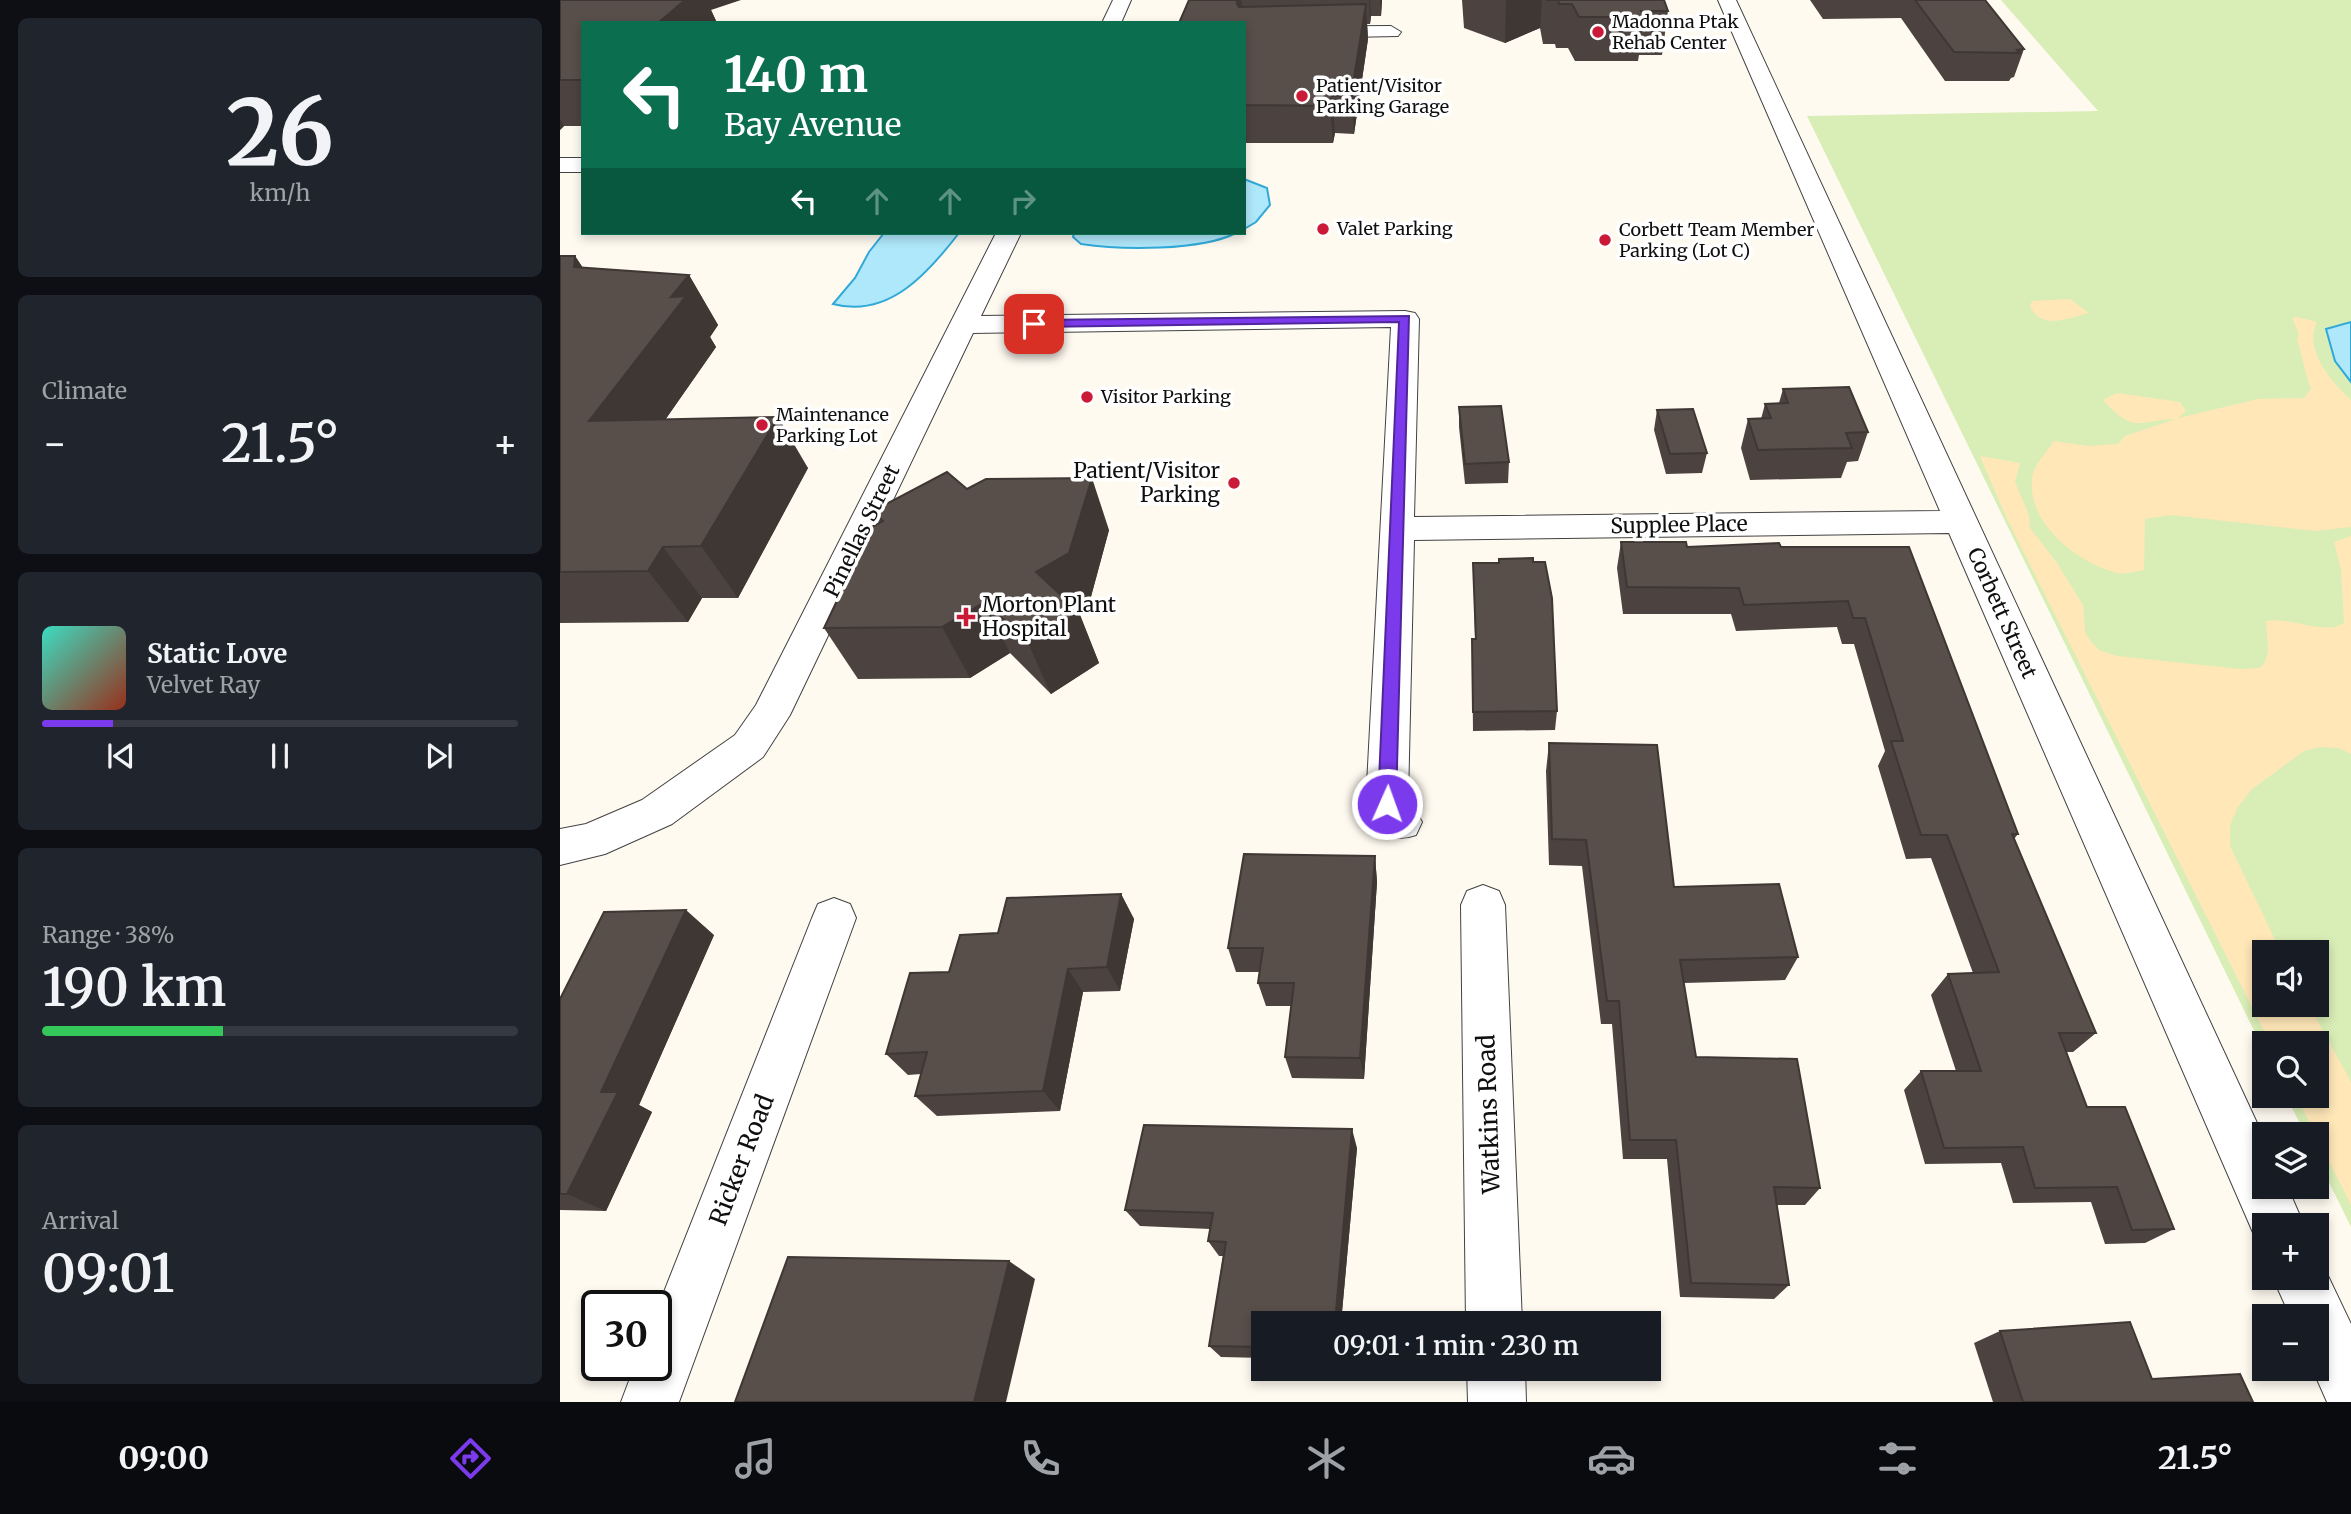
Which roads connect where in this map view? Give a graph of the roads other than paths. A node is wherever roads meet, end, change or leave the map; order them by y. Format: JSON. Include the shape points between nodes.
{"nodes":[{"id":1,"x":1122,"y":0,"type":"edge"},
{"id":2,"x":1727,"y":0,"type":"edge"},
{"id":3,"x":1112,"y":21,"type":"edge"},
{"id":4,"x":1391,"y":32,"type":"dead end"},
{"id":5,"x":1246,"y":33,"type":"edge"},
{"id":6,"x":581,"y":164,"type":"edge"},
{"id":7,"x":560,"y":165,"type":"edge"},
{"id":8,"x":1007,"y":235,"type":"edge"},
{"id":9,"x":963,"y":325,"type":"junction"},
{"id":10,"x":1961,"y":522,"type":"junction"},
{"id":11,"x":1397,"y":529,"type":"junction"},
{"id":12,"x":1401,"y":822,"type":"dead end"},
{"id":13,"x":560,"y":847,"type":"edge"},
{"id":14,"x":1483,"y":905,"type":"dead end"},
{"id":15,"x":835,"y":918,"type":"dead end"},
{"id":16,"x":2272,"y":1213,"type":"edge"},
{"id":17,"x":2306,"y":1290,"type":"edge"},
{"id":18,"x":1494,"y":1311,"type":"edge"},
{"id":19,"x":1496,"y":1381,"type":"edge"},
{"id":20,"x":2351,"y":1389,"type":"edge"},
{"id":21,"x":650,"y":1402,"type":"edge"},
{"id":22,"x":1497,"y":1402,"type":"edge"}],
"edges":[{"from":1,"to":3,"type":"street"},
{"from":2,"to":10,"type":"street","name":"Corbett Street"},
{"from":4,"to":5,"type":"street"},
{"from":6,"to":7,"type":"street"},
{"from":8,"to":9,"type":"street","name":"Pinellas Street"},
{"from":9,"to":11,"type":"street","via":[[1405,319]]},
{"from":9,"to":13,"type":"street","name":"Pinellas Street","via":[[771,715],[749,746],[657,812],[590,841]]},
{"from":10,"to":11,"type":"street","name":"Supplee Place"},
{"from":10,"to":16,"type":"street","name":"Corbett Street"},
{"from":11,"to":12,"type":"street","via":[[1387,804]]},
{"from":14,"to":18,"type":"street","name":"Watkins Road"},
{"from":15,"to":21,"type":"street","name":"Ricker Road"},
{"from":17,"to":20,"type":"street"},
{"from":19,"to":22,"type":"street"}]}
